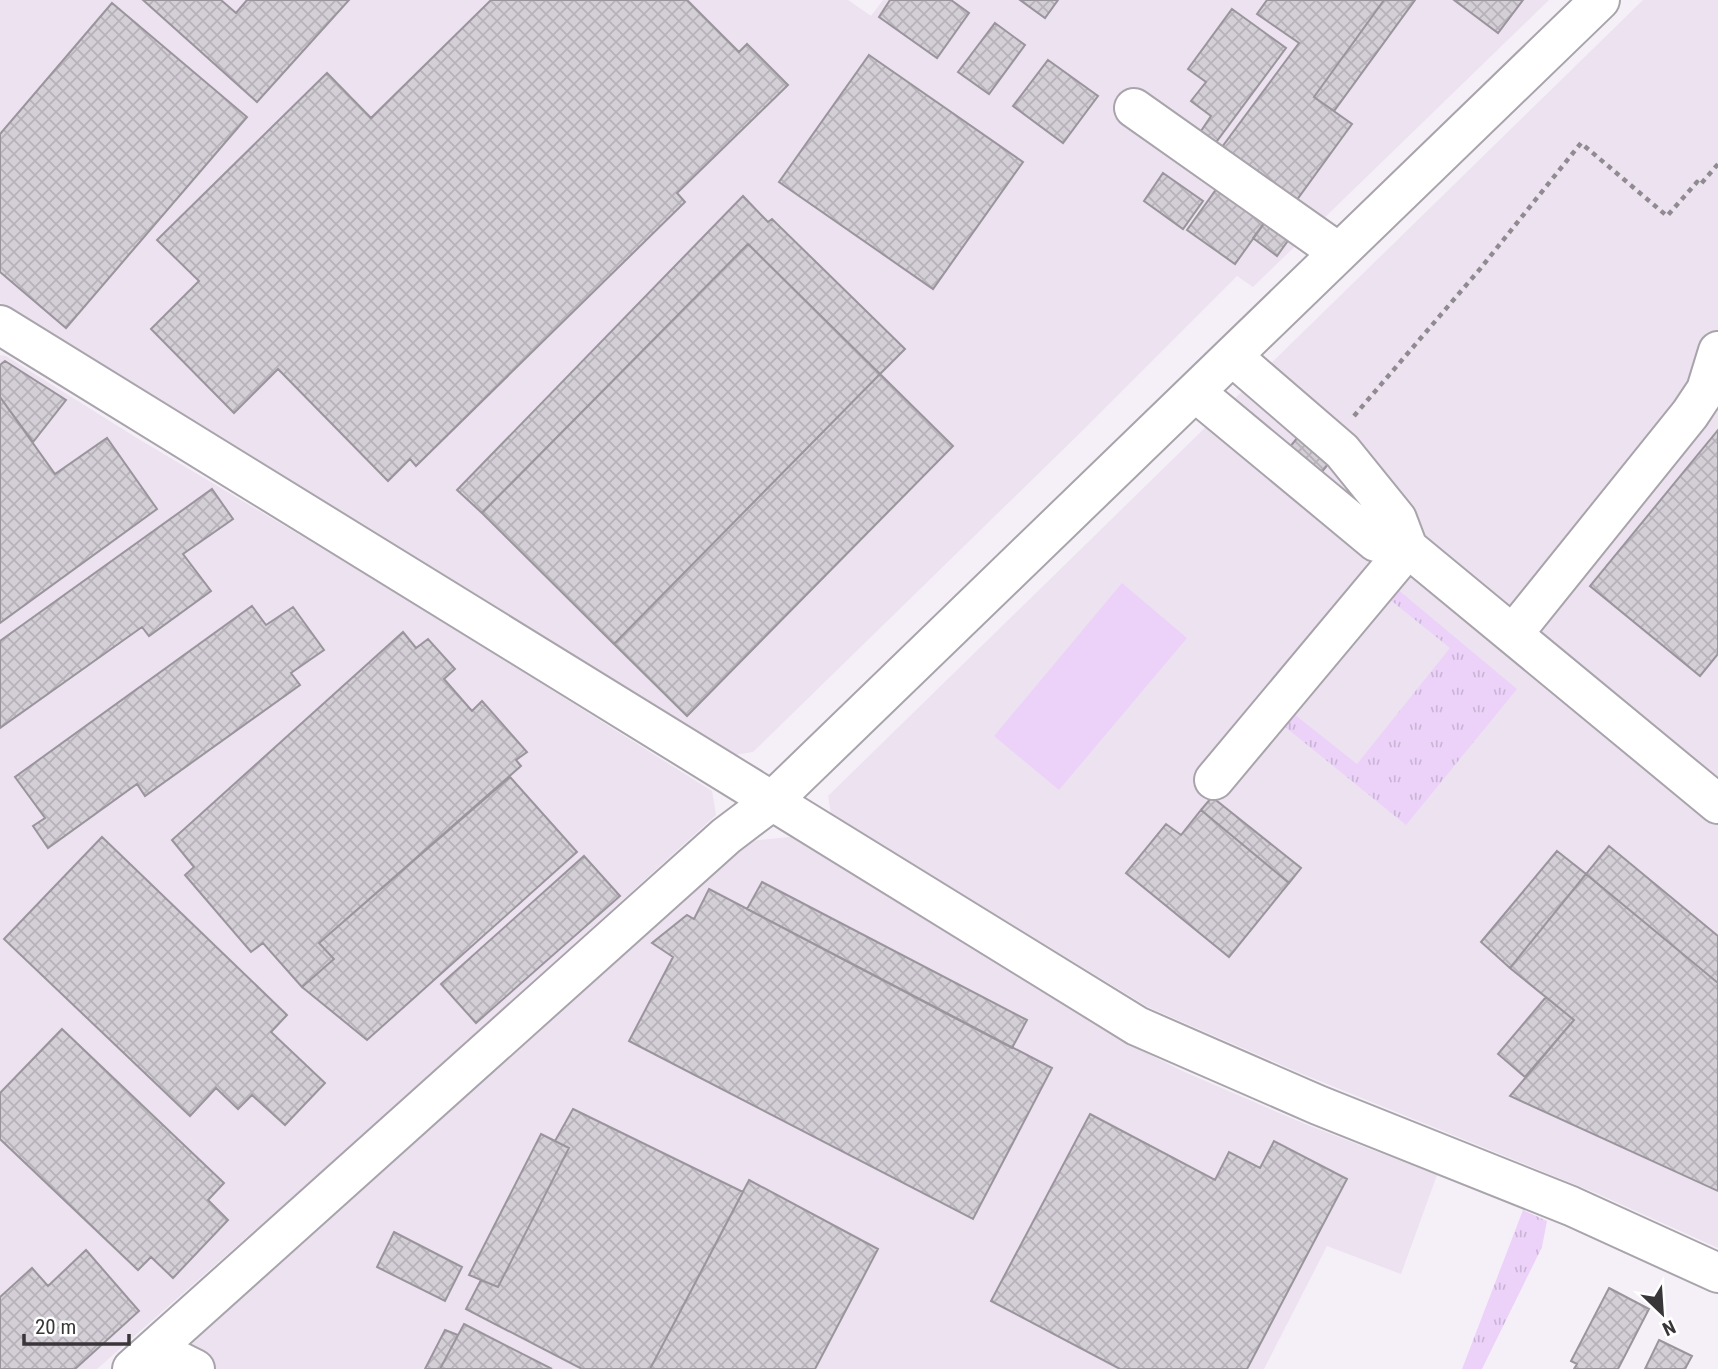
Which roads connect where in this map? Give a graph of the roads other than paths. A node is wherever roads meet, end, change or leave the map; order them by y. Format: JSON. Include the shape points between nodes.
{"nodes":[{"id":1,"x":1600,"y":0,"type":"edge"},
{"id":2,"x":1134,"y":108,"type":"dead end"},
{"id":3,"x":1338,"y":252,"type":"junction"},
{"id":4,"x":2,"y":327,"type":"edge"},
{"id":5,"x":1718,"y":351,"type":"edge"},
{"id":6,"x":1231,"y":356,"type":"junction"},
{"id":7,"x":1195,"y":392,"type":"junction"},
{"id":8,"x":1408,"y":548,"type":"junction"},
{"id":9,"x":1513,"y":634,"type":"junction"},
{"id":10,"x":1214,"y":780,"type":"dead end"},
{"id":11,"x":771,"y":802,"type":"junction"},
{"id":12,"x":1718,"y":804,"type":"edge"},
{"id":13,"x":1718,"y":1273,"type":"edge"},
{"id":14,"x":143,"y":1359,"type":"edge"},
{"id":15,"x":195,"y":1369,"type":"edge"}],
"edges":[{"from":1,"to":3,"type":"street"},
{"from":2,"to":3,"type":"street"},
{"from":3,"to":6,"type":"street"},
{"from":4,"to":11,"type":"street"},
{"from":5,"to":9,"type":"street","via":[[1706,390],[1690,414]]},
{"from":6,"to":7,"type":"street"},
{"from":6,"to":8,"type":"street","via":[[1342,451],[1397,519]]},
{"from":7,"to":8,"type":"street","via":[[1376,542]]},
{"from":7,"to":11,"type":"street"},
{"from":8,"to":9,"type":"street"},
{"from":8,"to":10,"type":"street"},
{"from":9,"to":12,"type":"street"},
{"from":11,"to":13,"type":"street","via":[[1137,1026],[1318,1105],[1571,1206]]},
{"from":11,"to":14,"type":"street","via":[[726,836]]},
{"from":14,"to":15,"type":"street"}]}
